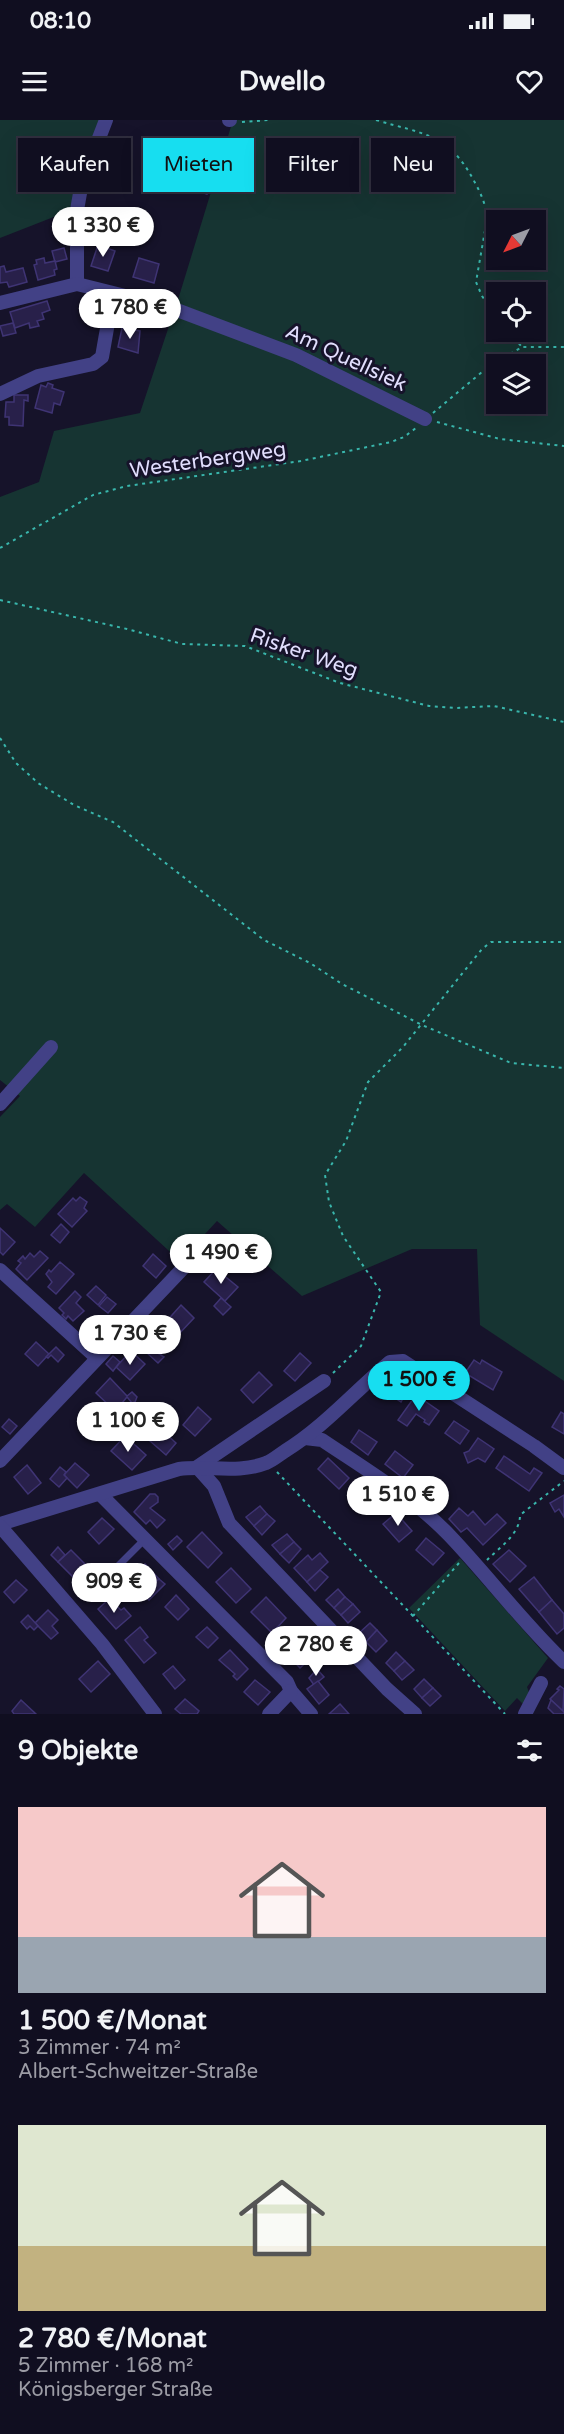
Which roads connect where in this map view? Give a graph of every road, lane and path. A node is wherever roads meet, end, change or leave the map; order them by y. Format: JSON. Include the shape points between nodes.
{"nodes":[{"id":1,"x":106,"y":120,"type":"edge"},
{"id":2,"x":229,"y":120,"type":"edge"},
{"id":3,"x":269,"y":120,"type":"edge"},
{"id":4,"x":376,"y":120,"type":"edge"},
{"id":5,"x":77,"y":284,"type":"junction"},
{"id":6,"x":113,"y":294,"type":"junction"},
{"id":7,"x":486,"y":301,"type":"edge"},
{"id":8,"x":0,"y":303,"type":"edge"},
{"id":9,"x":518,"y":342,"type":"edge"},
{"id":10,"x":564,"y":346,"type":"edge"},
{"id":11,"x":522,"y":347,"type":"junction"},
{"id":12,"x":0,"y":394,"type":"edge"},
{"id":13,"x":425,"y":419,"type":"junction"},
{"id":14,"x":564,"y":446,"type":"edge"},
{"id":15,"x":0,"y":548,"type":"edge"},
{"id":16,"x":0,"y":600,"type":"edge"},
{"id":17,"x":564,"y":722,"type":"edge"},
{"id":18,"x":0,"y":738,"type":"edge"},
{"id":19,"x":564,"y":942,"type":"edge"},
{"id":20,"x":422,"y":1025,"type":"junction"},
{"id":21,"x":51,"y":1047,"type":"dead end"},
{"id":22,"x":564,"y":1068,"type":"edge"},
{"id":23,"x":0,"y":1104,"type":"edge"},
{"id":24,"x":208,"y":1242,"type":"dead end"},
{"id":25,"x":0,"y":1270,"type":"edge"},
{"id":26,"x":97,"y":1358,"type":"junction"},
{"id":27,"x":324,"y":1381,"type":"joint"},
{"id":28,"x":305,"y":1438,"type":"junction"},
{"id":29,"x":0,"y":1461,"type":"edge"},
{"id":30,"x":266,"y":1463,"type":"junction"},
{"id":31,"x":197,"y":1467,"type":"junction"},
{"id":32,"x":564,"y":1468,"type":"edge"},
{"id":33,"x":564,"y":1481,"type":"edge"},
{"id":34,"x":101,"y":1495,"type":"junction"},
{"id":35,"x":0,"y":1525,"type":"edge"},
{"id":36,"x":144,"y":1540,"type":"junction"},
{"id":37,"x":492,"y":1555,"type":"dead end"},
{"id":38,"x":454,"y":1569,"type":"dead end"},
{"id":39,"x":91,"y":1593,"type":"dead end"},
{"id":40,"x":413,"y":1616,"type":"junction"},
{"id":41,"x":564,"y":1662,"type":"edge"},
{"id":42,"x":542,"y":1683,"type":"dead end"},
{"id":43,"x":291,"y":1691,"type":"junction"},
{"id":44,"x":155,"y":1714,"type":"edge"},
{"id":45,"x":269,"y":1714,"type":"edge"},
{"id":46,"x":311,"y":1714,"type":"edge"},
{"id":47,"x":415,"y":1714,"type":"edge"},
{"id":48,"x":505,"y":1714,"type":"edge"},
{"id":49,"x":525,"y":1714,"type":"edge"}],
"edges":[{"from":1,"to":5,"type":"street","via":[[80,191]]},
{"from":2,"to":3,"type":"path"},
{"from":4,"to":7,"type":"path","via":[[445,143],[464,162],[486,209],[476,282]]},
{"from":5,"to":6,"type":"street","name":"Am Quellsiek"},
{"from":5,"to":8,"type":"street"},
{"from":6,"to":12,"type":"street","via":[[102,357],[93,364],[38,376]]},
{"from":6,"to":13,"type":"street","name":"Am Quellsiek","via":[[177,309],[296,355]]},
{"from":9,"to":11,"type":"path"},
{"from":10,"to":11,"type":"path"},
{"from":11,"to":13,"type":"path","name":"Westerbergweg","via":[[488,367]]},
{"from":13,"to":14,"type":"path","via":[[500,439]]},
{"from":13,"to":15,"type":"path","name":"Westerbergweg","via":[[404,437],[391,442],[93,495]]},
{"from":16,"to":17,"type":"path","name":"Risker Weg","via":[[182,644],[245,646],[340,683],[429,706],[494,706]]},
{"from":18,"to":20,"type":"path","via":[[16,763],[38,783],[113,822],[264,939]]},
{"from":19,"to":20,"type":"path","via":[[491,942]]},
{"from":20,"to":22,"type":"path","via":[[511,1063]]},
{"from":20,"to":27,"type":"path","via":[[368,1082],[346,1140],[325,1175],[329,1202],[343,1236],[381,1292],[361,1346]]},
{"from":21,"to":23,"type":"street"},
{"from":24,"to":26,"type":"street"},
{"from":25,"to":26,"type":"street"},
{"from":26,"to":29,"type":"street"},
{"from":27,"to":31,"type":"street"},
{"from":28,"to":30,"type":"street"},
{"from":28,"to":32,"type":"street","via":[[390,1362],[403,1361]]},
{"from":28,"to":41,"type":"street","via":[[322,1440],[410,1501],[449,1535]]},
{"from":30,"to":31,"type":"street","via":[[217,1470]]},
{"from":30,"to":40,"type":"path"},
{"from":31,"to":34,"type":"street","via":[[179,1469]]},
{"from":31,"to":47,"type":"street","via":[[214,1486],[229,1523]]},
{"from":33,"to":37,"type":"path","via":[[520,1515],[515,1532]]},
{"from":34,"to":35,"type":"street"},
{"from":34,"to":36,"type":"street"},
{"from":35,"to":44,"type":"street","via":[[102,1644]]},
{"from":36,"to":39,"type":"lane"},
{"from":36,"to":43,"type":"street","via":[[183,1574],[287,1682]]},
{"from":38,"to":40,"type":"path"},
{"from":40,"to":48,"type":"path"},
{"from":42,"to":49,"type":"street"},
{"from":43,"to":45,"type":"street"},
{"from":43,"to":46,"type":"street"}]}
